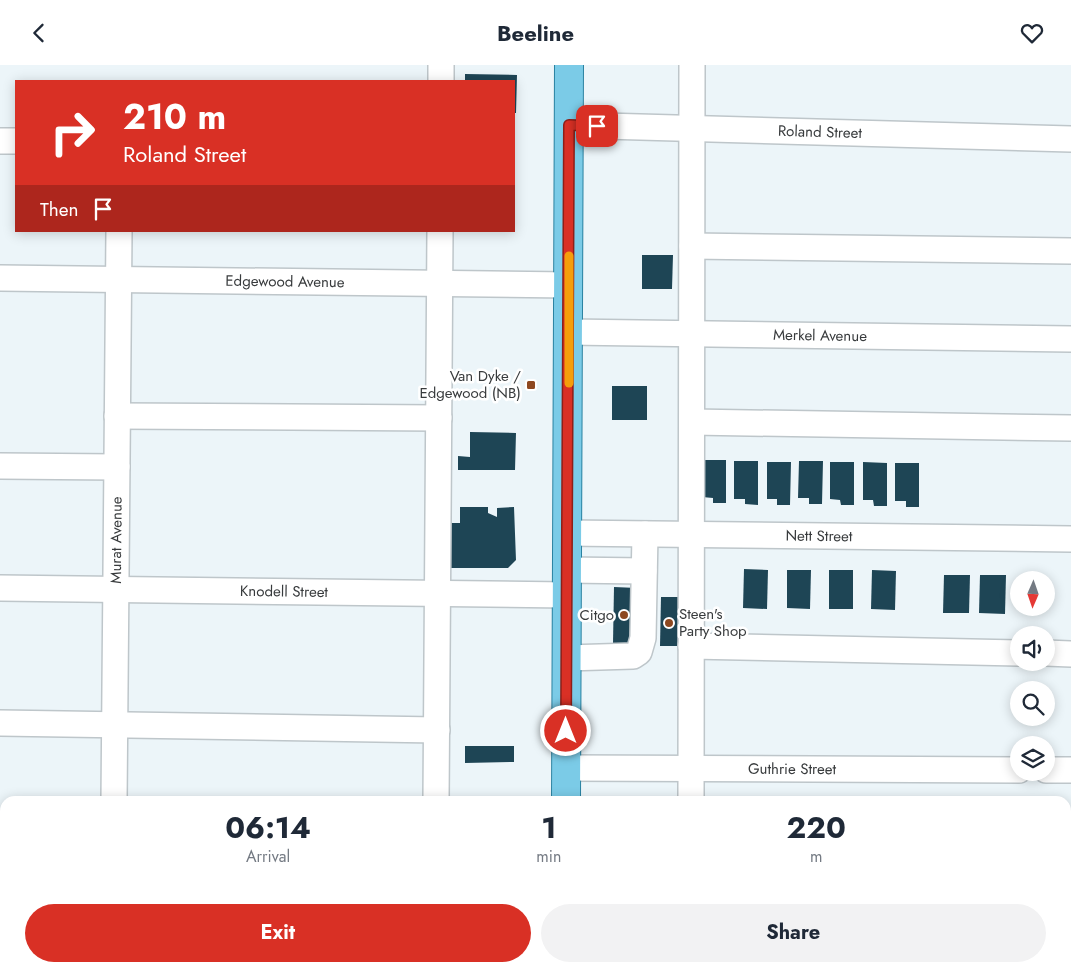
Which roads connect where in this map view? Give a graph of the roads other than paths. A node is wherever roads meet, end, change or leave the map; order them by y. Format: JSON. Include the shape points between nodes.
{"nodes":[{"id":1,"x":442,"y":65,"type":"edge"},
{"id":2,"x":569,"y":65,"type":"edge"},
{"id":3,"x":692,"y":65,"type":"edge"},
{"id":4,"x":441,"y":80,"type":"edge"},
{"id":5,"x":569,"y":125,"type":"junction"},
{"id":6,"x":692,"y":129,"type":"junction"},
{"id":7,"x":1071,"y":139,"type":"edge"},
{"id":8,"x":0,"y":141,"type":"edge"},
{"id":9,"x":15,"y":141,"type":"edge"},
{"id":10,"x":119,"y":232,"type":"edge"},
{"id":11,"x":440,"y":232,"type":"edge"},
{"id":12,"x":692,"y":245,"type":"junction"},
{"id":13,"x":1071,"y":251,"type":"edge"},
{"id":14,"x":0,"y":278,"type":"edge"},
{"id":15,"x":118,"y":279,"type":"junction"},
{"id":16,"x":440,"y":283,"type":"junction"},
{"id":17,"x":569,"y":285,"type":"junction"},
{"id":18,"x":570,"y":332,"type":"junction"},
{"id":19,"x":692,"y":333,"type":"junction"},
{"id":20,"x":1071,"y":339,"type":"edge"},
{"id":21,"x":117,"y":416,"type":"junction"},
{"id":22,"x":439,"y":418,"type":"junction"},
{"id":23,"x":692,"y":422,"type":"junction"},
{"id":24,"x":1071,"y":429,"type":"edge"},
{"id":25,"x":0,"y":466,"type":"edge"},
{"id":26,"x":117,"y":467,"type":"junction"},
{"id":27,"x":567,"y":533,"type":"junction"},
{"id":28,"x":645,"y":533,"type":"junction"},
{"id":29,"x":691,"y":533,"type":"junction"},
{"id":30,"x":1071,"y":539,"type":"edge"},
{"id":31,"x":644,"y":571,"type":"junction"},
{"id":32,"x":567,"y":583,"type":"junction"},
{"id":33,"x":0,"y":589,"type":"edge"},
{"id":34,"x":116,"y":590,"type":"junction"},
{"id":35,"x":438,"y":594,"type":"junction"},
{"id":36,"x":691,"y":646,"type":"junction"},
{"id":37,"x":1010,"y":653,"type":"edge"},
{"id":38,"x":1055,"y":653,"type":"edge"},
{"id":39,"x":1071,"y":654,"type":"edge"},
{"id":40,"x":566,"y":657,"type":"junction"},
{"id":41,"x":0,"y":723,"type":"edge"},
{"id":42,"x":115,"y":725,"type":"junction"},
{"id":43,"x":437,"y":730,"type":"junction"},
{"id":44,"x":566,"y":768,"type":"junction"},
{"id":45,"x":691,"y":770,"type":"junction"},
{"id":46,"x":1010,"y":770,"type":"edge"},
{"id":47,"x":1055,"y":770,"type":"edge"},
{"id":48,"x":1071,"y":770,"type":"edge"},
{"id":49,"x":114,"y":796,"type":"edge"},
{"id":50,"x":436,"y":796,"type":"edge"},
{"id":51,"x":566,"y":796,"type":"edge"},
{"id":52,"x":690,"y":796,"type":"edge"}],
"edges":[{"from":1,"to":4,"type":"street"},
{"from":2,"to":5,"type":"main road"},
{"from":3,"to":6,"type":"street"},
{"from":5,"to":6,"type":"street","name":"Roland Street"},
{"from":5,"to":17,"type":"main road"},
{"from":6,"to":7,"type":"street","name":"Roland Street"},
{"from":6,"to":12,"type":"street"},
{"from":8,"to":9,"type":"street"},
{"from":10,"to":15,"type":"street","name":"Murat Avenue"},
{"from":11,"to":16,"type":"street"},
{"from":12,"to":13,"type":"street"},
{"from":12,"to":19,"type":"street"},
{"from":14,"to":15,"type":"street","name":"Edgewood Avenue"},
{"from":15,"to":16,"type":"street","name":"Edgewood Avenue"},
{"from":15,"to":21,"type":"street","name":"Murat Avenue"},
{"from":16,"to":17,"type":"street","name":"Edgewood Avenue"},
{"from":16,"to":22,"type":"street"},
{"from":17,"to":18,"type":"main road"},
{"from":18,"to":19,"type":"street","name":"Merkel Avenue"},
{"from":18,"to":27,"type":"main road"},
{"from":19,"to":20,"type":"street","name":"Merkel Avenue"},
{"from":19,"to":23,"type":"street"},
{"from":21,"to":22,"type":"street"},
{"from":21,"to":26,"type":"street","name":"Murat Avenue"},
{"from":22,"to":35,"type":"street"},
{"from":23,"to":24,"type":"street"},
{"from":23,"to":29,"type":"street"},
{"from":25,"to":26,"type":"street"},
{"from":26,"to":34,"type":"street","name":"Murat Avenue"},
{"from":27,"to":28,"type":"street","name":"Nett Street"},
{"from":27,"to":32,"type":"main road"},
{"from":28,"to":29,"type":"street","name":"Nett Street"},
{"from":28,"to":31,"type":"street"},
{"from":29,"to":30,"type":"street","name":"Nett Street"},
{"from":29,"to":36,"type":"street"},
{"from":31,"to":32,"type":"street","name":"Knodell Street"},
{"from":31,"to":40,"type":"street","via":[[640,652],[633,656]]},
{"from":32,"to":35,"type":"street","name":"Knodell Street"},
{"from":32,"to":40,"type":"main road"},
{"from":33,"to":34,"type":"street","name":"Knodell Street"},
{"from":34,"to":35,"type":"street","name":"Knodell Street"},
{"from":34,"to":42,"type":"street","name":"Murat Avenue"},
{"from":35,"to":43,"type":"street"},
{"from":36,"to":37,"type":"street"},
{"from":36,"to":45,"type":"street"},
{"from":38,"to":39,"type":"street"},
{"from":40,"to":44,"type":"main road"},
{"from":41,"to":42,"type":"street"},
{"from":42,"to":43,"type":"street"},
{"from":42,"to":49,"type":"street","name":"Murat Avenue"},
{"from":43,"to":50,"type":"street"},
{"from":44,"to":45,"type":"street","name":"Guthrie Street"},
{"from":44,"to":51,"type":"main road"},
{"from":45,"to":46,"type":"street","name":"Guthrie Street"},
{"from":45,"to":52,"type":"street"},
{"from":47,"to":48,"type":"street"}]}
